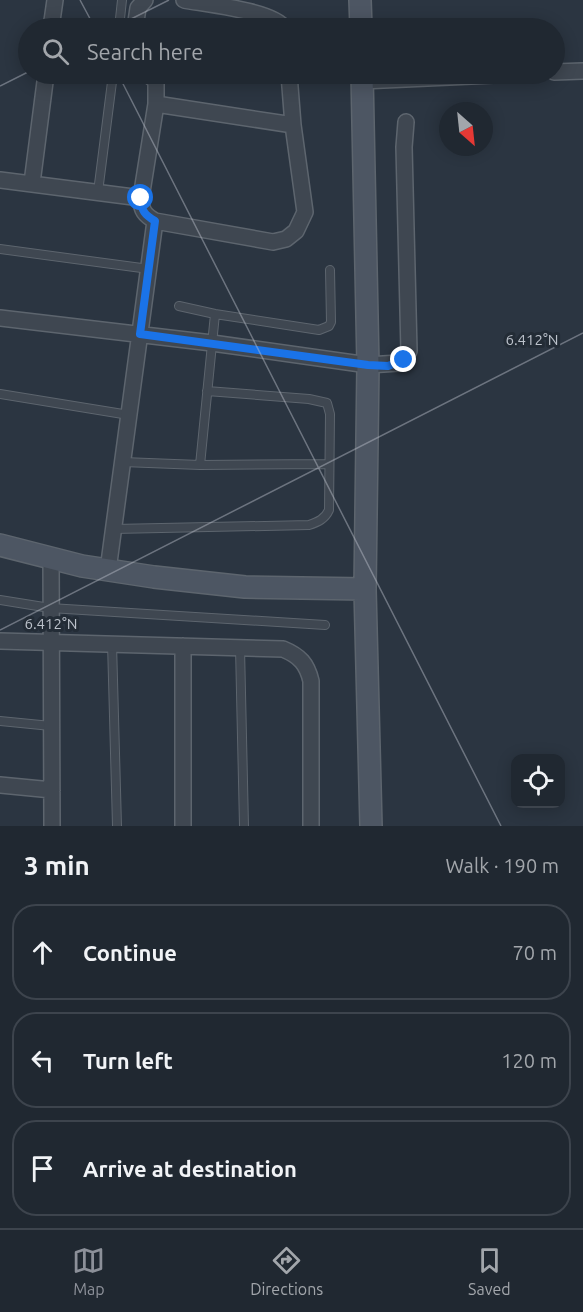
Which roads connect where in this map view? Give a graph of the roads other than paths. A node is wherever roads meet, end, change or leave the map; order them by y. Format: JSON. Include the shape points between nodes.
{"nodes":[{"id":1,"x":55,"y":0,"type":"edge"},
{"id":2,"x":123,"y":0,"type":"edge"},
{"id":3,"x":145,"y":0,"type":"edge"},
{"id":4,"x":184,"y":0,"type":"edge"},
{"id":5,"x":360,"y":0,"type":"edge"},
{"id":6,"x":52,"y":18,"type":"edge"},
{"id":7,"x":120,"y":18,"type":"edge"},
{"id":8,"x":136,"y":18,"type":"edge"},
{"id":9,"x":271,"y":18,"type":"edge"},
{"id":10,"x":361,"y":18,"type":"edge"},
{"id":11,"x":583,"y":70,"type":"edge"},
{"id":12,"x":565,"y":71,"type":"edge"},
{"id":13,"x":45,"y":84,"type":"edge"},
{"id":14,"x":112,"y":84,"type":"edge"},
{"id":15,"x":156,"y":84,"type":"edge"},
{"id":16,"x":290,"y":84,"type":"edge"},
{"id":17,"x":362,"y":84,"type":"edge"},
{"id":18,"x":156,"y":104,"type":"junction"},
{"id":19,"x":406,"y":122,"type":"dead end"},
{"id":20,"x":293,"y":124,"type":"junction"},
{"id":21,"x":0,"y":180,"type":"edge"},
{"id":22,"x":32,"y":183,"type":"junction"},
{"id":23,"x":98,"y":192,"type":"junction"},
{"id":24,"x":141,"y":198,"type":"junction"},
{"id":25,"x":155,"y":221,"type":"junction"},
{"id":26,"x":0,"y":249,"type":"edge"},
{"id":27,"x":149,"y":269,"type":"junction"},
{"id":28,"x":330,"y":270,"type":"dead end"},
{"id":29,"x":179,"y":306,"type":"dead end"},
{"id":30,"x":214,"y":314,"type":"junction"},
{"id":31,"x":0,"y":318,"type":"edge"},
{"id":32,"x":140,"y":334,"type":"junction"},
{"id":33,"x":213,"y":343,"type":"junction"},
{"id":34,"x":368,"y":365,"type":"junction"},
{"id":35,"x":207,"y":391,"type":"junction"},
{"id":36,"x":0,"y":394,"type":"edge"},
{"id":37,"x":129,"y":415,"type":"junction"},
{"id":38,"x":123,"y":462,"type":"junction"},
{"id":39,"x":329,"y":464,"type":"junction"},
{"id":40,"x":200,"y":465,"type":"junction"},
{"id":41,"x":114,"y":529,"type":"junction"},
{"id":42,"x":0,"y":544,"type":"edge"},
{"id":43,"x":51,"y":557,"type":"junction"},
{"id":44,"x":108,"y":570,"type":"junction"},
{"id":45,"x":365,"y":589,"type":"junction"},
{"id":46,"x":0,"y":600,"type":"edge"},
{"id":47,"x":50,"y":608,"type":"junction"},
{"id":48,"x":325,"y":625,"type":"dead end"},
{"id":49,"x":0,"y":641,"type":"edge"},
{"id":50,"x":50,"y":641,"type":"junction"},
{"id":51,"x":112,"y":643,"type":"junction"},
{"id":52,"x":183,"y":646,"type":"junction"},
{"id":53,"x":240,"y":648,"type":"junction"},
{"id":54,"x":0,"y":721,"type":"edge"},
{"id":55,"x":51,"y":726,"type":"junction"},
{"id":56,"x":0,"y":785,"type":"edge"},
{"id":57,"x":52,"y":790,"type":"junction"},
{"id":58,"x":52,"y":826,"type":"edge"},
{"id":59,"x":117,"y":826,"type":"edge"},
{"id":60,"x":183,"y":826,"type":"edge"},
{"id":61,"x":244,"y":826,"type":"edge"},
{"id":62,"x":311,"y":826,"type":"edge"},
{"id":63,"x":371,"y":826,"type":"edge"}],
"edges":[{"from":1,"to":6,"type":"street"},
{"from":2,"to":7,"type":"lane"},
{"from":3,"to":8,"type":"street"},
{"from":4,"to":9,"type":"street"},
{"from":5,"to":10,"type":"street"},
{"from":11,"to":12,"type":"street"},
{"from":13,"to":22,"type":"street"},
{"from":14,"to":23,"type":"lane"},
{"from":15,"to":18,"type":"street"},
{"from":16,"to":20,"type":"street"},
{"from":17,"to":34,"type":"street"},
{"from":18,"to":20,"type":"street"},
{"from":18,"to":24,"type":"street"},
{"from":19,"to":34,"type":"street","via":[[409,351],[399,363]]},
{"from":20,"to":25,"type":"street","via":[[305,212],[296,231],[286,239],[273,242]]},
{"from":21,"to":22,"type":"street"},
{"from":22,"to":23,"type":"street"},
{"from":23,"to":24,"type":"street"},
{"from":24,"to":25,"type":"street","via":[[145,215]]},
{"from":25,"to":27,"type":"street"},
{"from":26,"to":27,"type":"lane"},
{"from":27,"to":32,"type":"street"},
{"from":28,"to":30,"type":"lane","via":[[331,322],[324,329]]},
{"from":29,"to":30,"type":"lane"},
{"from":30,"to":33,"type":"lane"},
{"from":31,"to":32,"type":"street"},
{"from":32,"to":33,"type":"street"},
{"from":32,"to":37,"type":"street"},
{"from":33,"to":34,"type":"street"},
{"from":33,"to":35,"type":"lane"},
{"from":34,"to":45,"type":"street"},
{"from":35,"to":39,"type":"lane","via":[[327,403]]},
{"from":35,"to":40,"type":"lane"},
{"from":36,"to":37,"type":"lane"},
{"from":37,"to":38,"type":"street"},
{"from":38,"to":40,"type":"lane"},
{"from":38,"to":41,"type":"street"},
{"from":39,"to":40,"type":"lane"},
{"from":39,"to":41,"type":"lane","via":[[329,510],[321,520],[309,525]]},
{"from":41,"to":44,"type":"street"},
{"from":42,"to":43,"type":"street"},
{"from":43,"to":44,"type":"street"},
{"from":43,"to":47,"type":"street"},
{"from":44,"to":45,"type":"street","via":[[245,587]]},
{"from":45,"to":63,"type":"street"},
{"from":46,"to":47,"type":"lane"},
{"from":47,"to":48,"type":"lane"},
{"from":47,"to":50,"type":"street"},
{"from":49,"to":50,"type":"street"},
{"from":50,"to":51,"type":"street"},
{"from":50,"to":55,"type":"street"},
{"from":51,"to":52,"type":"street"},
{"from":51,"to":59,"type":"lane"},
{"from":52,"to":53,"type":"street"},
{"from":52,"to":60,"type":"street"},
{"from":53,"to":61,"type":"lane"},
{"from":53,"to":62,"type":"street","via":[[284,649],[296,654],[308,670]]},
{"from":54,"to":55,"type":"lane"},
{"from":55,"to":57,"type":"street"},
{"from":56,"to":57,"type":"street"},
{"from":57,"to":58,"type":"street"}]}
